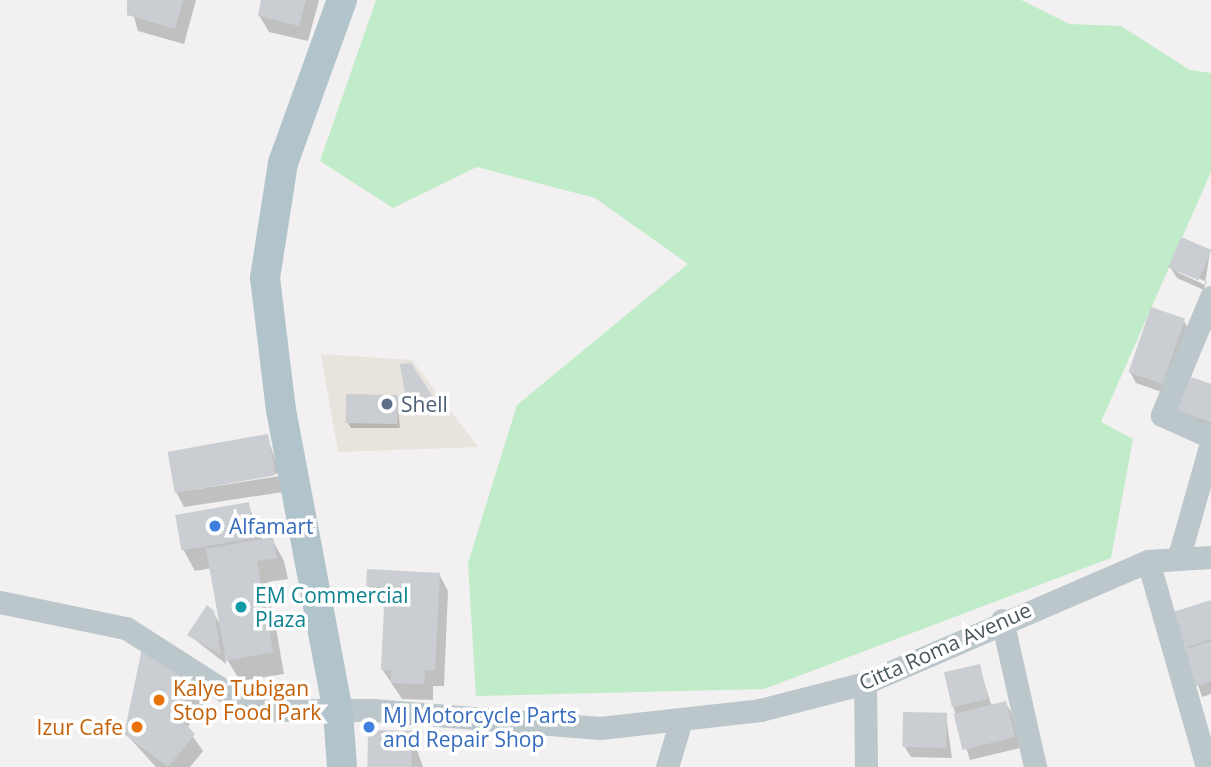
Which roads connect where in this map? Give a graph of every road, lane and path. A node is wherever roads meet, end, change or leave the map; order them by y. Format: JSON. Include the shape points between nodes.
{"nodes":[{"id":1,"x":342,"y":0,"type":"edge"},
{"id":2,"x":1211,"y":297,"type":"edge"},
{"id":3,"x":1203,"y":332,"type":"edge"},
{"id":4,"x":1211,"y":437,"type":"edge"},
{"id":5,"x":1211,"y":443,"type":"edge"},
{"id":6,"x":1179,"y":556,"type":"junction"},
{"id":7,"x":1211,"y":557,"type":"edge"},
{"id":8,"x":1148,"y":561,"type":"junction"},
{"id":9,"x":0,"y":602,"type":"edge"},
{"id":10,"x":1002,"y":620,"type":"junction"},
{"id":11,"x":865,"y":683,"type":"junction"},
{"id":12,"x":338,"y":712,"type":"junction"},
{"id":13,"x":681,"y":720,"type":"junction"},
{"id":14,"x":342,"y":767,"type":"edge"},
{"id":15,"x":667,"y":767,"type":"edge"},
{"id":16,"x":866,"y":767,"type":"edge"},
{"id":17,"x":1035,"y":767,"type":"edge"},
{"id":18,"x":1206,"y":767,"type":"edge"}],
"edges":[{"from":1,"to":12,"type":"main road","via":[[283,163],[265,278],[281,410]]},
{"from":2,"to":3,"type":"street"},
{"from":3,"to":4,"type":"street","via":[[1162,415]]},
{"from":5,"to":6,"type":"street"},
{"from":6,"to":7,"type":"street","name":"Citta Roma Avenue"},
{"from":6,"to":8,"type":"street","name":"Citta Roma Avenue"},
{"from":8,"to":10,"type":"street","name":"Citta Roma Avenue"},
{"from":8,"to":18,"type":"street"},
{"from":9,"to":12,"type":"street","name":"Citta Roma Avenue","via":[[126,628],[254,710]]},
{"from":10,"to":11,"type":"street","name":"Citta Roma Avenue"},
{"from":10,"to":17,"type":"street"},
{"from":11,"to":13,"type":"street","name":"Citta Roma Avenue","via":[[760,710]]},
{"from":11,"to":16,"type":"street"},
{"from":12,"to":13,"type":"street","name":"Citta Roma Avenue","via":[[589,727]]},
{"from":12,"to":14,"type":"main road"},
{"from":13,"to":15,"type":"street"}]}
